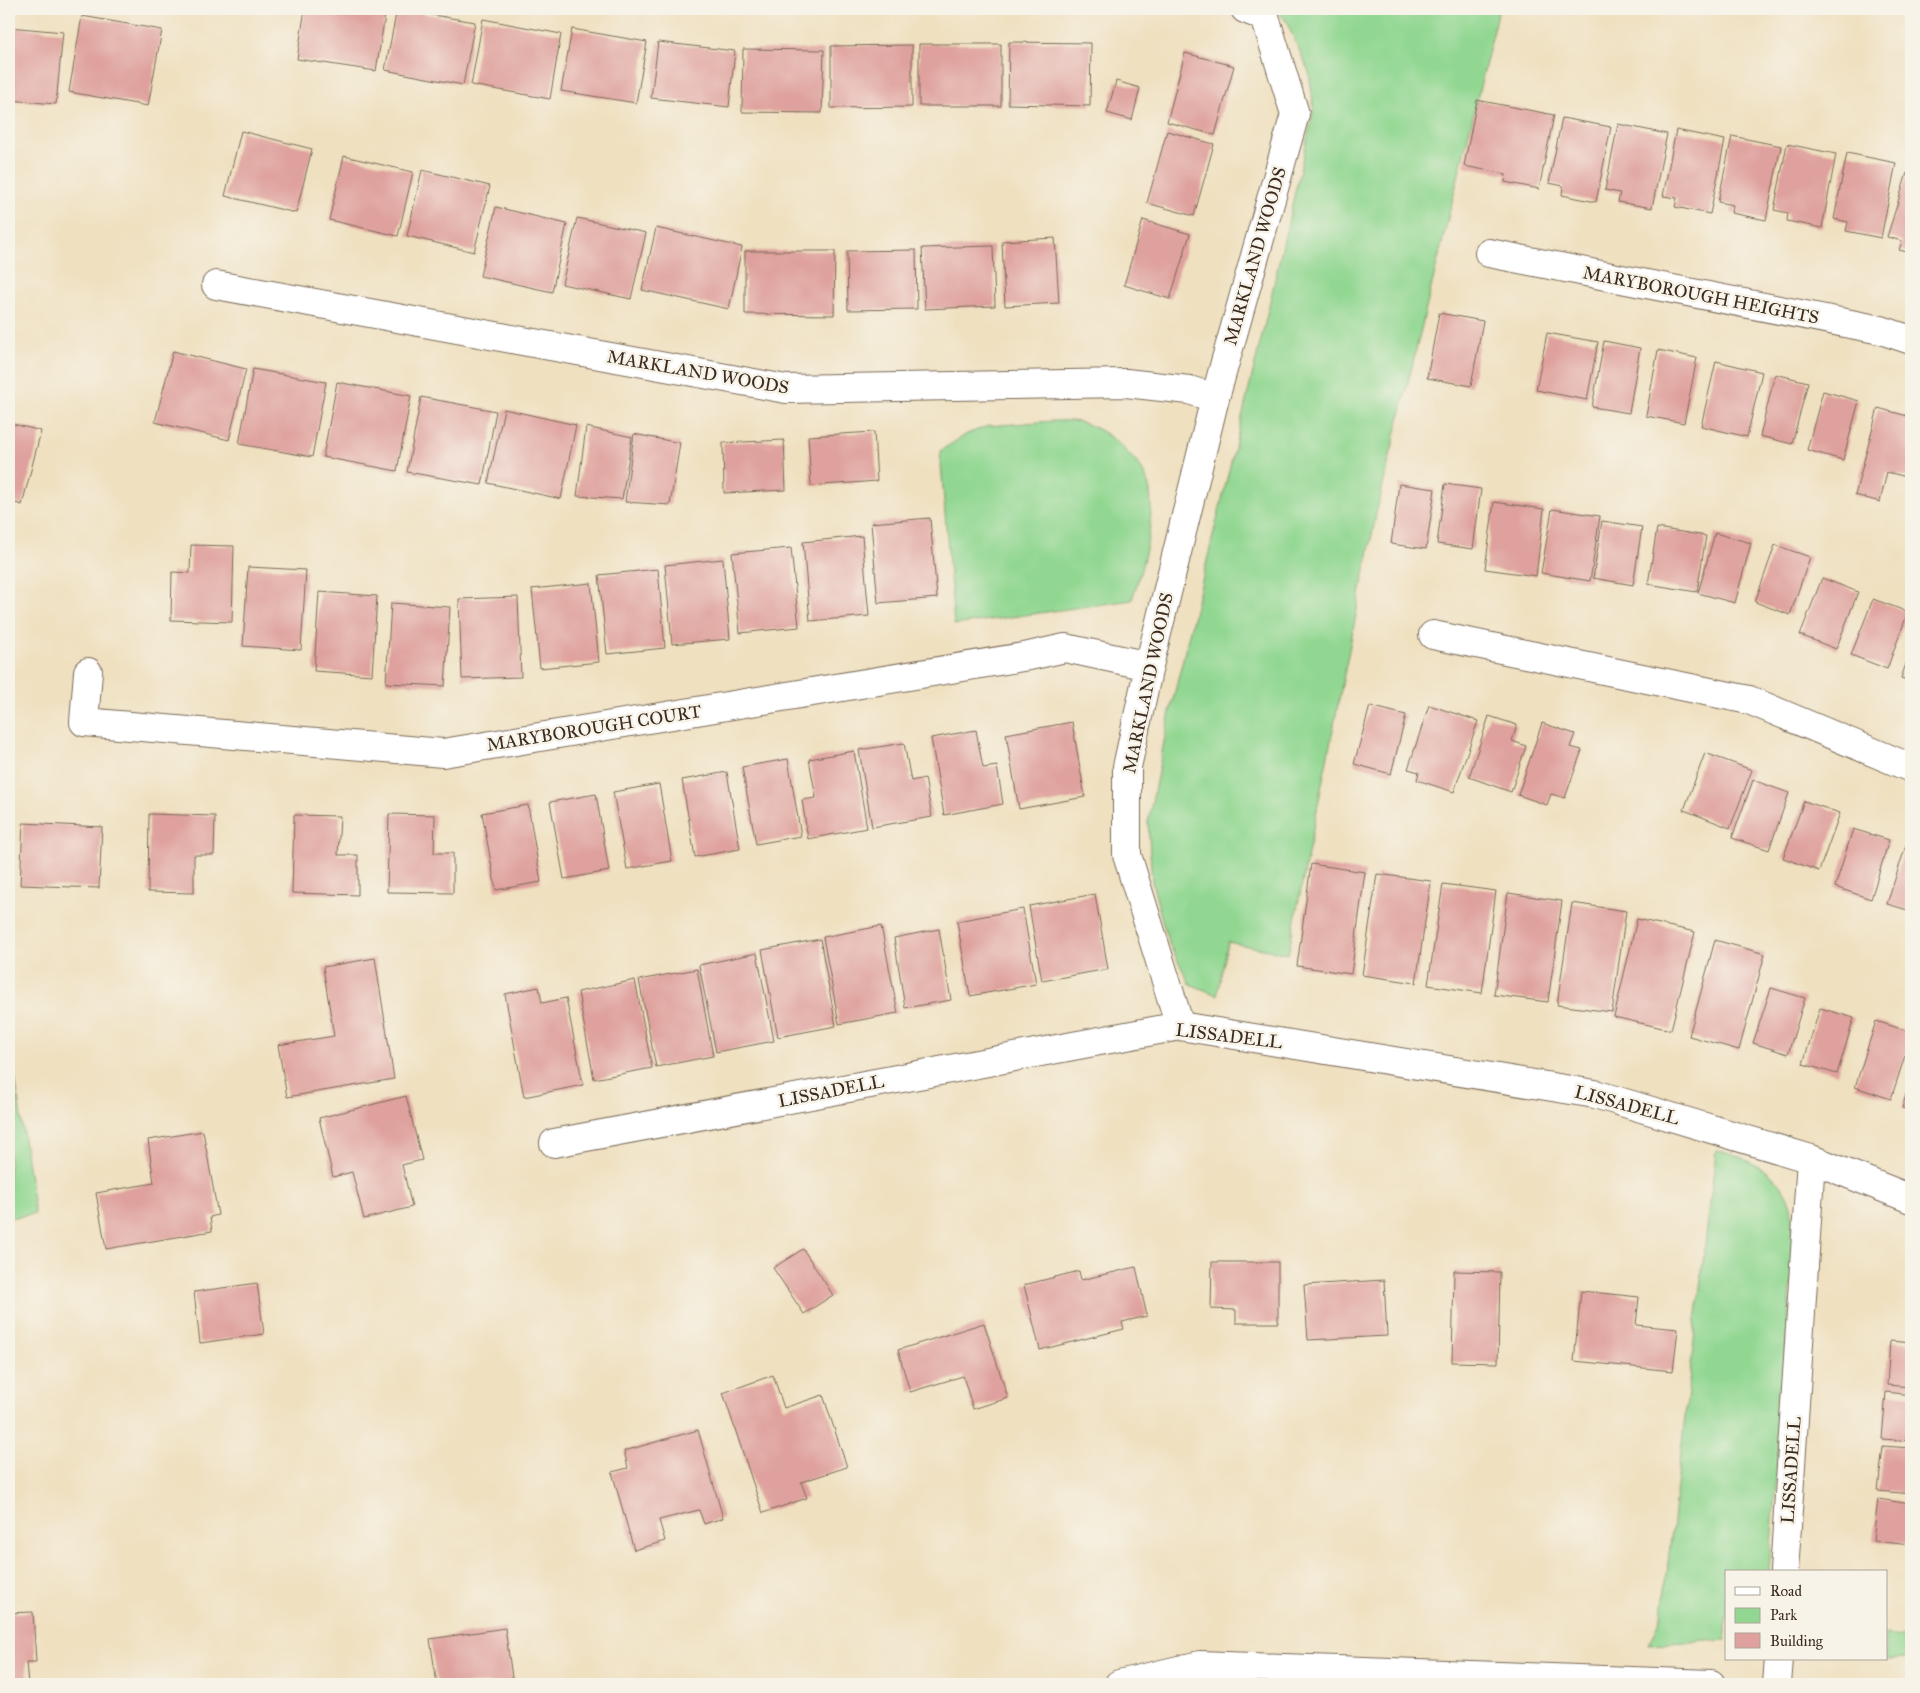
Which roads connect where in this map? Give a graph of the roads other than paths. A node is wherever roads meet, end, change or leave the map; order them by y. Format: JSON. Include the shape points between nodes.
{"nodes":[{"id":1,"x":1245,"y":9,"type":"edge"},
{"id":2,"x":1489,"y":253,"type":"dead end"},
{"id":3,"x":216,"y":285,"type":"dead end"},
{"id":4,"x":1911,"y":340,"type":"edge"},
{"id":5,"x":1215,"y":398,"type":"junction"},
{"id":6,"x":1433,"y":635,"type":"dead end"},
{"id":7,"x":1149,"y":666,"type":"junction"},
{"id":8,"x":88,"y":672,"type":"dead end"},
{"id":9,"x":1911,"y":768,"type":"edge"},
{"id":10,"x":1180,"y":1026,"type":"junction"},
{"id":11,"x":554,"y":1143,"type":"dead end"},
{"id":12,"x":1811,"y":1159,"type":"junction"},
{"id":13,"x":1911,"y":1198,"type":"edge"},
{"id":14,"x":1784,"y":1570,"type":"edge"},
{"id":15,"x":1779,"y":1660,"type":"edge"},
{"id":16,"x":1119,"y":1684,"type":"edge"},
{"id":17,"x":1711,"y":1684,"type":"edge"},
{"id":18,"x":1777,"y":1684,"type":"edge"}],
"edges":[{"from":1,"to":5,"type":"street","name":"MARKLAND WOODS","via":[[1265,17],[1294,114]]},
{"from":2,"to":4,"type":"street","name":"MARYBOROUGH HEIGHTS","via":[[1881,330]]},
{"from":3,"to":5,"type":"street","name":"MARKLAND WOODS","via":[[786,389],[1126,383],[1189,390]]},
{"from":5,"to":7,"type":"street","name":"MARKLAND WOODS"},
{"from":6,"to":9,"type":"street","via":[[1749,700]]},
{"from":7,"to":8,"type":"street","name":"MARYBOROUGH COURT","via":[[1066,648],[443,754],[84,722]]},
{"from":7,"to":10,"type":"street","name":"MARKLAND WOODS","via":[[1127,767],[1127,855]]},
{"from":10,"to":11,"type":"street","name":"LISSADELL"},
{"from":10,"to":12,"type":"street","name":"LISSADELL","via":[[1595,1094]]},
{"from":12,"to":13,"type":"street","name":"LISSADELL"},
{"from":12,"to":14,"type":"street","name":"LISSADELL"},
{"from":15,"to":18,"type":"street"},
{"from":16,"to":17,"type":"street","via":[[1200,1665]]}]}
